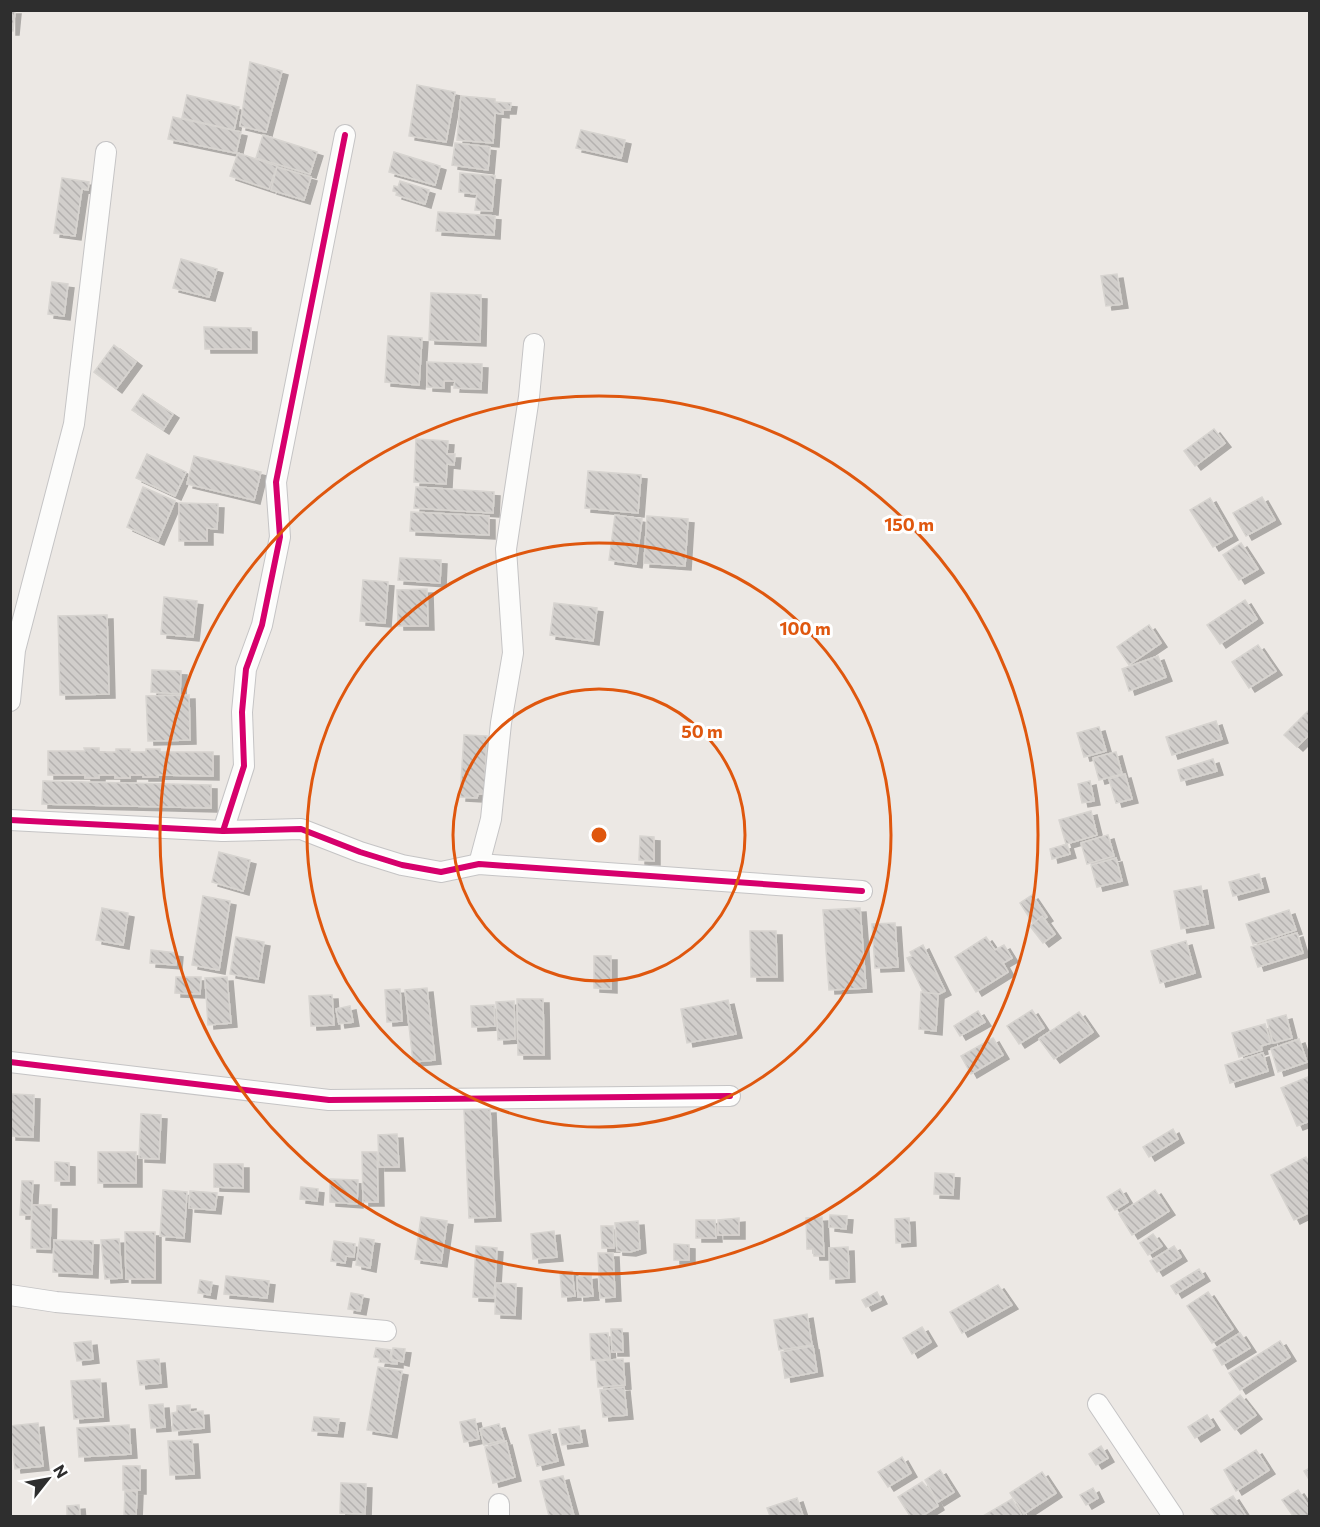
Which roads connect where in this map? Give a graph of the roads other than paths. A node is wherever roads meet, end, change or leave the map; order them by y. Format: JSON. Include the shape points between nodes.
{"nodes":[{"id":1,"x":345,"y":135,"type":"dead end"},
{"id":2,"x":106,"y":152,"type":"dead end"},
{"id":3,"x":534,"y":344,"type":"dead end"},
{"id":4,"x":10,"y":701,"type":"edge"},
{"id":5,"x":10,"y":820,"type":"edge"},
{"id":6,"x":223,"y":831,"type":"junction"},
{"id":7,"x":479,"y":864,"type":"junction"},
{"id":8,"x":862,"y":891,"type":"dead end"},
{"id":9,"x":10,"y":1062,"type":"edge"},
{"id":10,"x":730,"y":1095,"type":"dead end"},
{"id":11,"x":10,"y":1295,"type":"edge"},
{"id":12,"x":386,"y":1331,"type":"dead end"},
{"id":13,"x":1098,"y":1404,"type":"dead end"},
{"id":14,"x":1173,"y":1516,"type":"edge"}],
"edges":[{"from":1,"to":6,"type":"street","via":[[276,482],[280,537],[262,625],[246,669],[242,712],[244,765]]},
{"from":2,"to":4,"type":"street","via":[[74,423],[15,650]]},
{"from":3,"to":7,"type":"street","via":[[506,549],[513,653],[491,819]]},
{"from":5,"to":6,"type":"street"},
{"from":6,"to":7,"type":"street","via":[[302,829],[402,865],[441,872]]},
{"from":7,"to":8,"type":"street"},
{"from":9,"to":10,"type":"street","via":[[329,1100]]},
{"from":11,"to":12,"type":"street"},
{"from":13,"to":14,"type":"street"}]}
